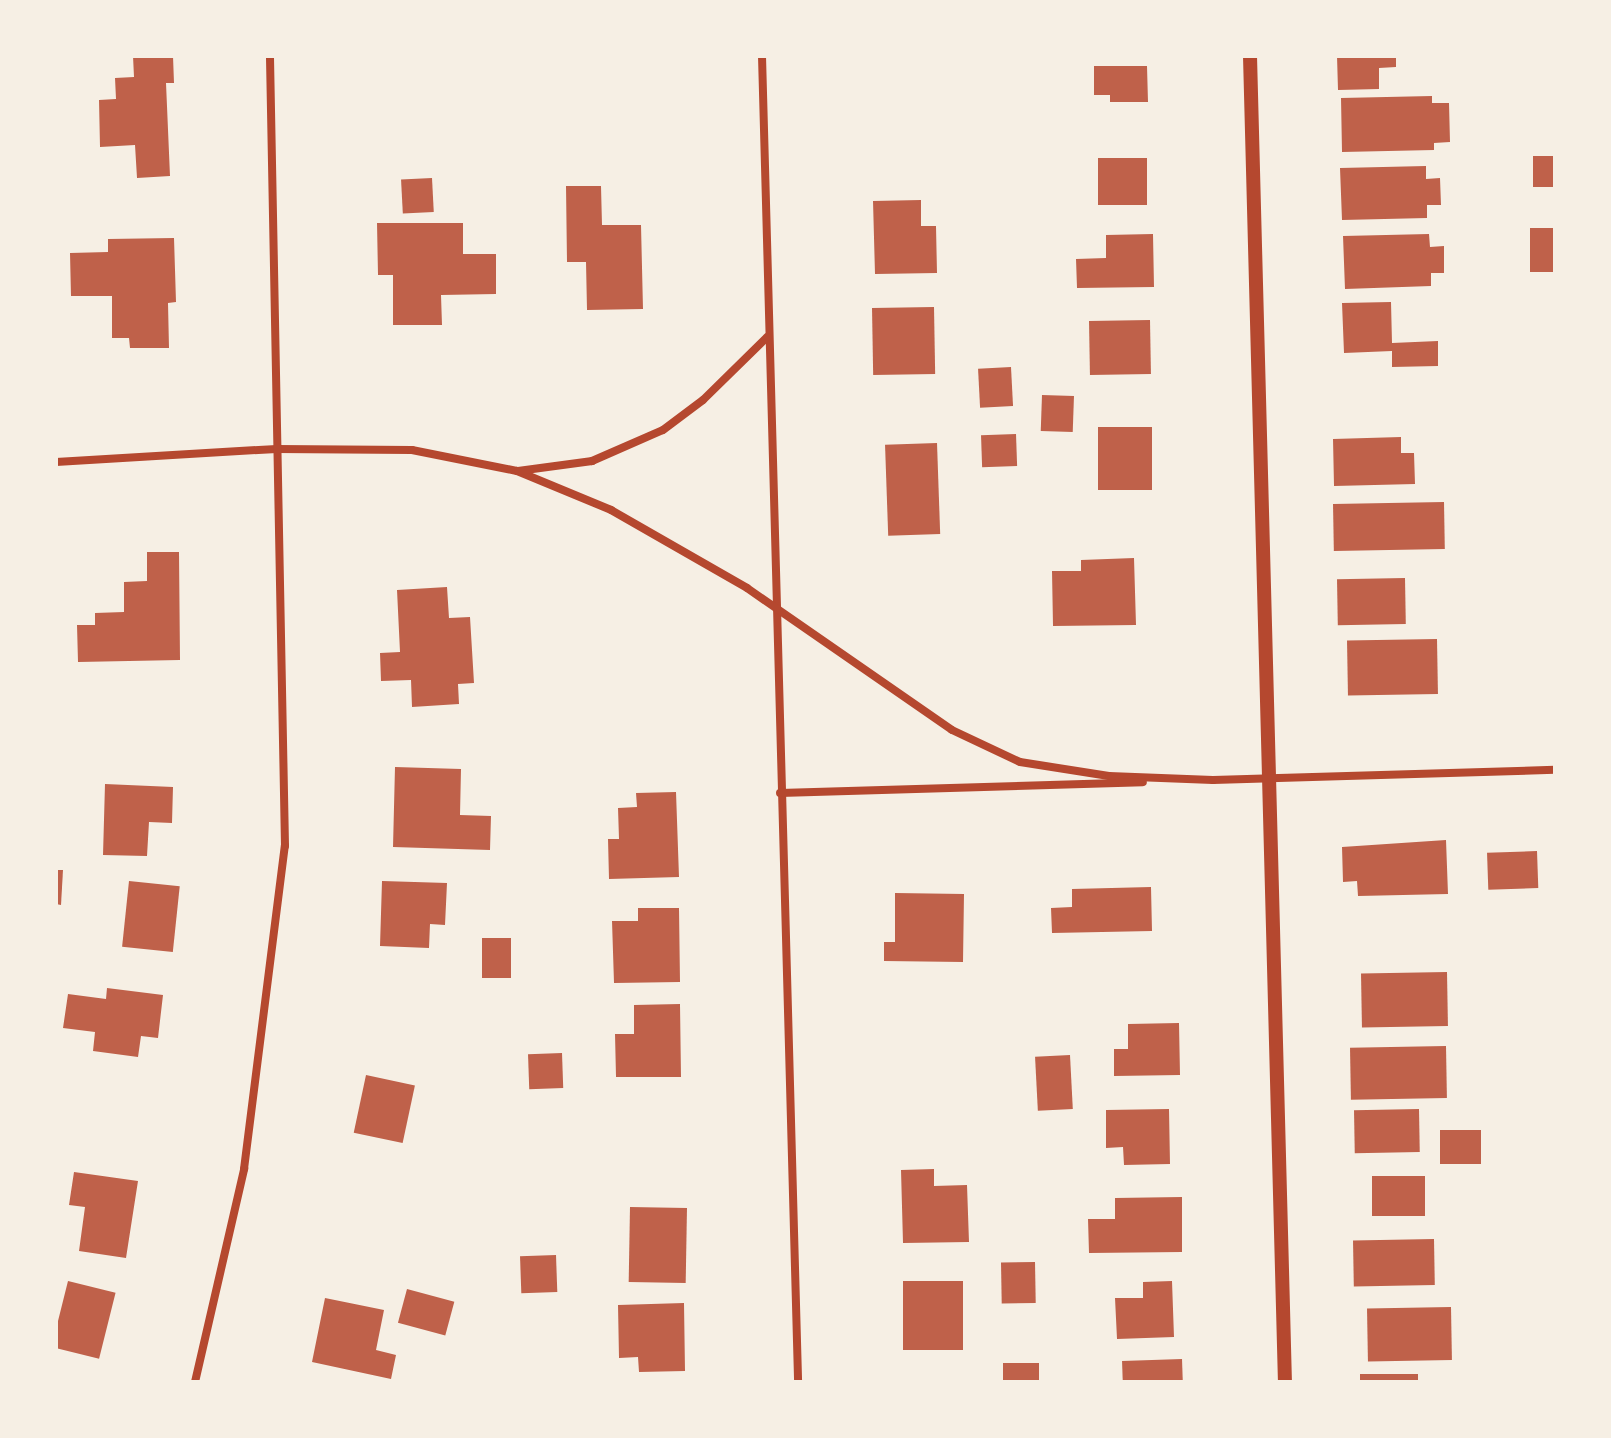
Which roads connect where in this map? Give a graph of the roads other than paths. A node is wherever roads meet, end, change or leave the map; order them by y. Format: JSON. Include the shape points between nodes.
{"nodes":[{"id":1,"x":270,"y":56,"type":"edge"},
{"id":2,"x":762,"y":56,"type":"edge"},
{"id":3,"x":1250,"y":56,"type":"edge"},
{"id":4,"x":767,"y":337,"type":"junction"},
{"id":5,"x":277,"y":449,"type":"junction"},
{"id":6,"x":56,"y":462,"type":"edge"},
{"id":7,"x":517,"y":471,"type":"junction"},
{"id":8,"x":774,"y":604,"type":"junction"},
{"id":9,"x":1555,"y":770,"type":"edge"},
{"id":10,"x":1269,"y":777,"type":"junction"},
{"id":11,"x":1213,"y":780,"type":"junction"},
{"id":12,"x":780,"y":793,"type":"junction"},
{"id":13,"x":195,"y":1382,"type":"edge"},
{"id":14,"x":798,"y":1382,"type":"edge"},
{"id":15,"x":1285,"y":1382,"type":"edge"}],
"edges":[{"from":1,"to":5,"type":"street"},
{"from":2,"to":4,"type":"street"},
{"from":3,"to":10,"type":"street"},
{"from":4,"to":7,"type":"street","via":[[703,400],[642,441],[592,461]]},
{"from":4,"to":8,"type":"street"},
{"from":5,"to":6,"type":"street"},
{"from":5,"to":7,"type":"street","via":[[412,450]]},
{"from":5,"to":13,"type":"street","via":[[285,846],[244,1169]]},
{"from":7,"to":8,"type":"street","via":[[611,510]]},
{"from":8,"to":11,"type":"street","via":[[952,730],[1020,762],[1109,776]]},
{"from":8,"to":12,"type":"street"},
{"from":9,"to":10,"type":"street"},
{"from":10,"to":11,"type":"street"},
{"from":10,"to":15,"type":"street"},
{"from":11,"to":12,"type":"street"},
{"from":12,"to":14,"type":"street"}]}
